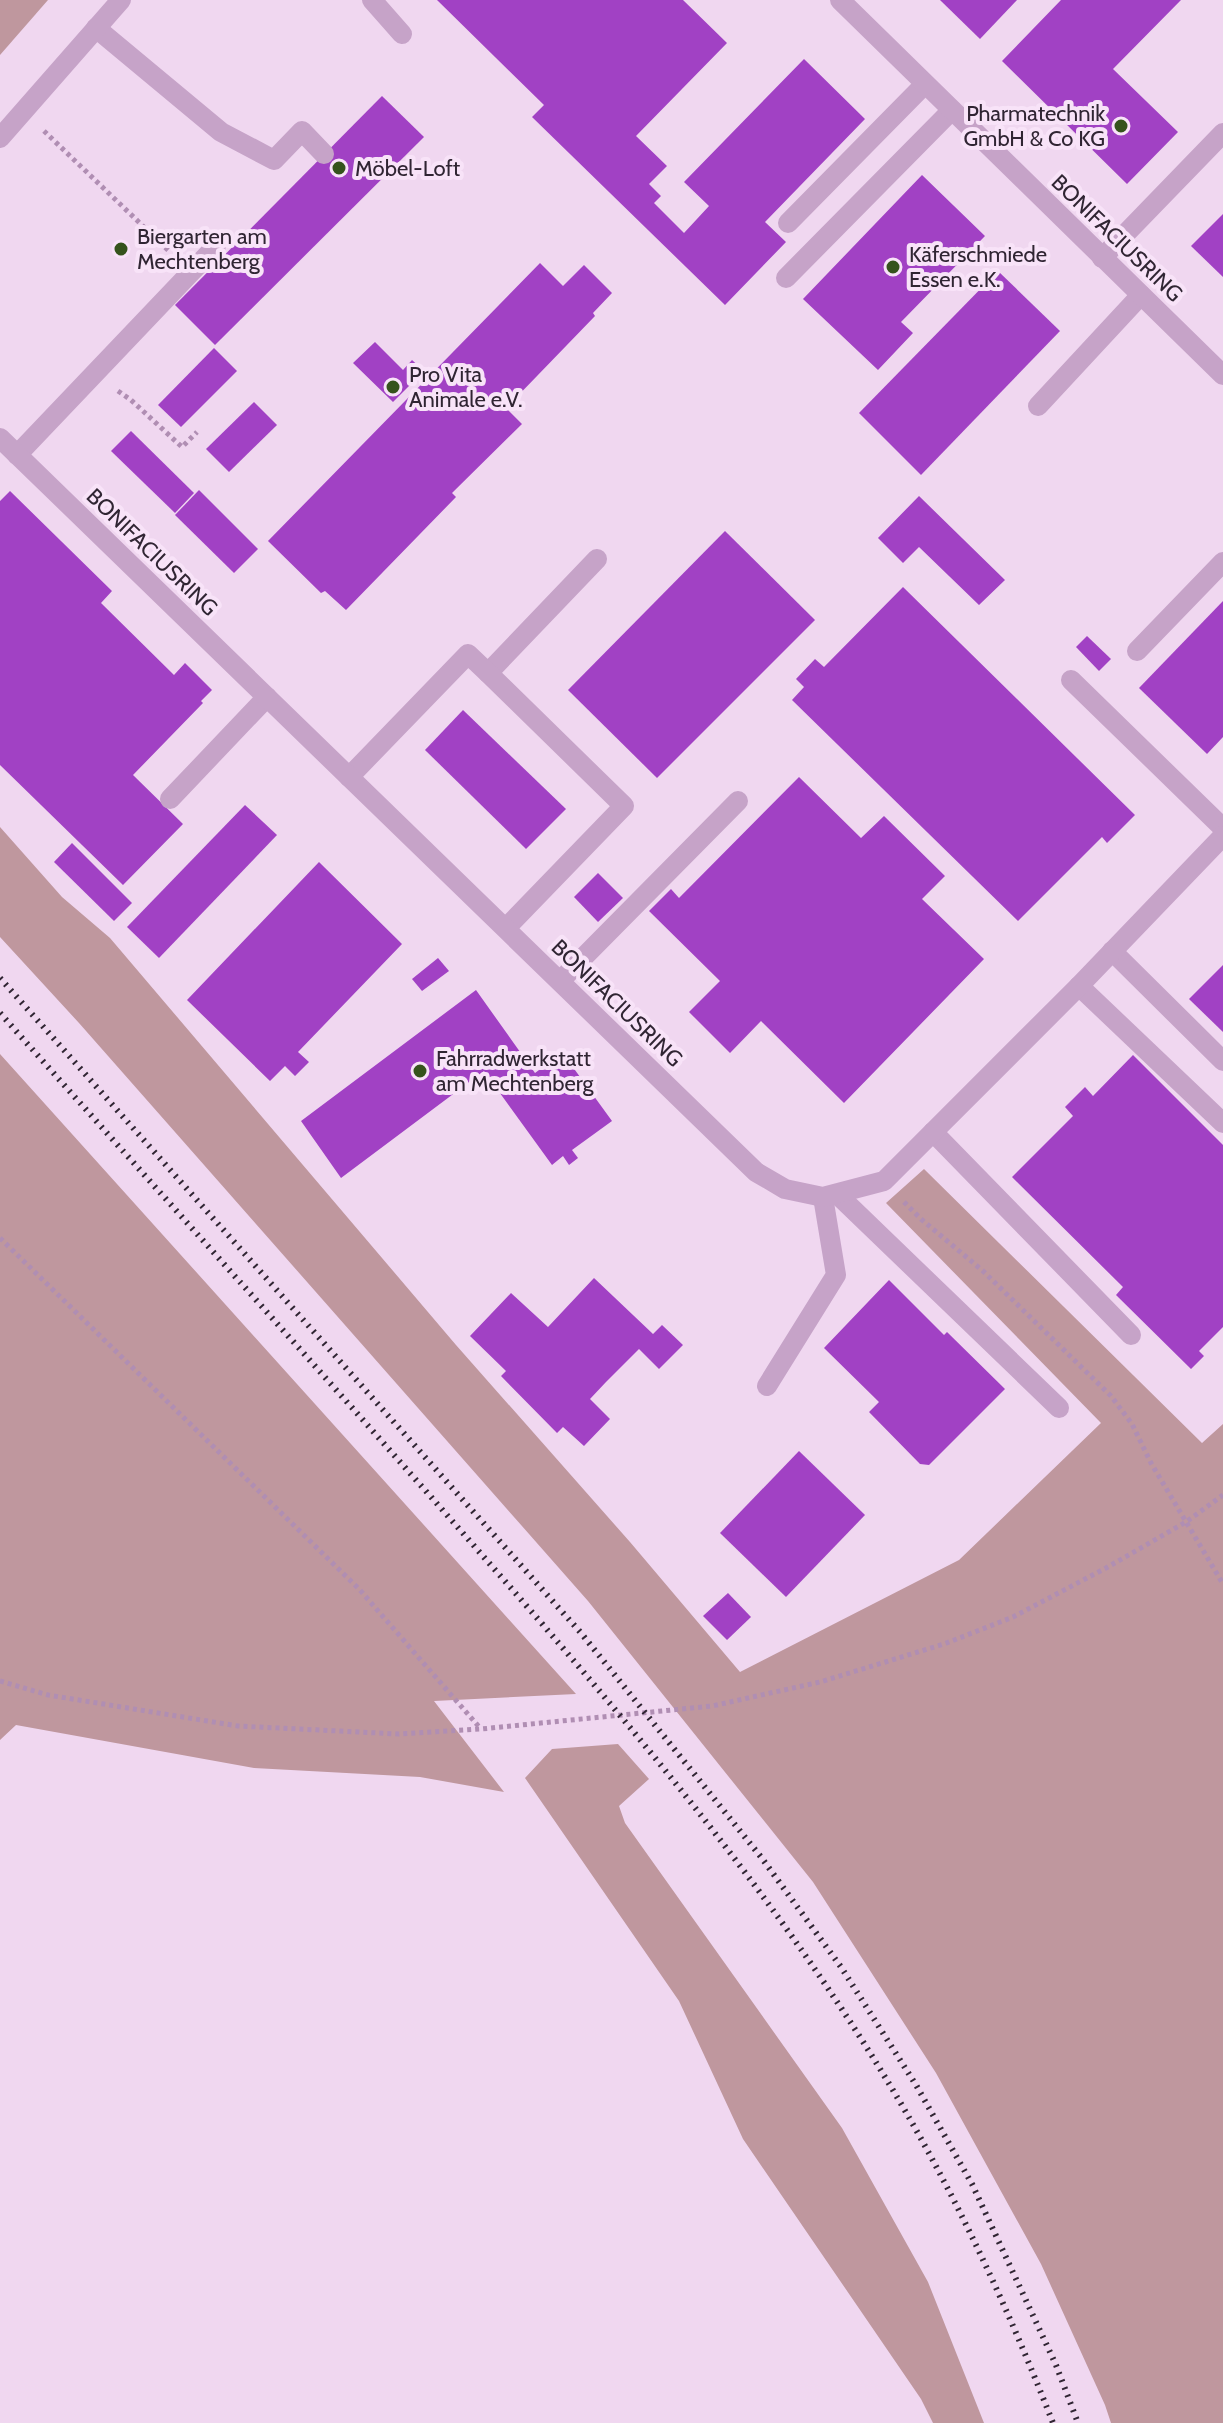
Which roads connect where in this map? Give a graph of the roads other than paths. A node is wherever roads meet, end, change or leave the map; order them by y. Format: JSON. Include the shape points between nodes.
{"nodes":[{"id":1,"x":121,"y":0,"type":"edge"},
{"id":2,"x":372,"y":0,"type":"edge"},
{"id":3,"x":840,"y":0,"type":"edge"},
{"id":4,"x":96,"y":28,"type":"junction"},
{"id":5,"x":402,"y":34,"type":"dead end"},
{"id":6,"x":925,"y":84,"type":"junction"},
{"id":7,"x":952,"y":110,"type":"junction"},
{"id":8,"x":1223,"y":133,"type":"edge"},
{"id":9,"x":0,"y":138,"type":"edge"},
{"id":10,"x":324,"y":154,"type":"dead end"},
{"id":11,"x":788,"y":223,"type":"dead end"},
{"id":12,"x":216,"y":246,"type":"dead end"},
{"id":13,"x":1102,"y":258,"type":"junction"},
{"id":14,"x":786,"y":278,"type":"dead end"},
{"id":15,"x":1141,"y":295,"type":"junction"},
{"id":16,"x":1223,"y":375,"type":"edge"},
{"id":17,"x":1038,"y":406,"type":"dead end"},
{"id":18,"x":0,"y":438,"type":"edge"},
{"id":19,"x":17,"y":455,"type":"junction"},
{"id":20,"x":597,"y":559,"type":"dead end"},
{"id":21,"x":1223,"y":562,"type":"edge"},
{"id":22,"x":1137,"y":651,"type":"dead end"},
{"id":23,"x":488,"y":673,"type":"junction"},
{"id":24,"x":1071,"y":680,"type":"dead end"},
{"id":25,"x":267,"y":697,"type":"junction"},
{"id":26,"x":349,"y":777,"type":"junction"},
{"id":27,"x":170,"y":799,"type":"dead end"},
{"id":28,"x":738,"y":801,"type":"dead end"},
{"id":29,"x":1223,"y":828,"type":"edge"},
{"id":30,"x":1223,"y":836,"type":"edge"},
{"id":31,"x":506,"y":928,"type":"junction"},
{"id":32,"x":1112,"y":951,"type":"junction"},
{"id":33,"x":560,"y":981,"type":"junction"},
{"id":34,"x":1079,"y":986,"type":"junction"},
{"id":35,"x":1223,"y":1061,"type":"edge"},
{"id":36,"x":1223,"y":1123,"type":"edge"},
{"id":37,"x":933,"y":1132,"type":"junction"},
{"id":38,"x":830,"y":1196,"type":"junction"},
{"id":39,"x":1131,"y":1335,"type":"dead end"},
{"id":40,"x":767,"y":1386,"type":"dead end"},
{"id":41,"x":1059,"y":1408,"type":"dead end"}],
"edges":[{"from":1,"to":4,"type":"street"},
{"from":2,"to":5,"type":"street"},
{"from":3,"to":6,"type":"street","name":"BONIFACIUSRING"},
{"from":4,"to":9,"type":"street"},
{"from":4,"to":10,"type":"street","via":[[221,132],[274,160],[302,131]]},
{"from":6,"to":7,"type":"street","name":"BONIFACIUSRING"},
{"from":6,"to":11,"type":"street"},
{"from":7,"to":13,"type":"street","name":"BONIFACIUSRING"},
{"from":7,"to":14,"type":"street"},
{"from":8,"to":13,"type":"street"},
{"from":12,"to":19,"type":"street"},
{"from":13,"to":15,"type":"street","name":"BONIFACIUSRING"},
{"from":15,"to":16,"type":"street","name":"BONIFACIUSRING"},
{"from":15,"to":17,"type":"street"},
{"from":18,"to":19,"type":"street","name":"BONIFACIUSRING"},
{"from":19,"to":25,"type":"street","name":"BONIFACIUSRING"},
{"from":20,"to":23,"type":"street"},
{"from":21,"to":22,"type":"street"},
{"from":23,"to":26,"type":"street","via":[[468,654]]},
{"from":23,"to":31,"type":"street","via":[[624,806]]},
{"from":24,"to":29,"type":"street"},
{"from":25,"to":26,"type":"street","name":"BONIFACIUSRING"},
{"from":25,"to":27,"type":"street"},
{"from":26,"to":31,"type":"street","name":"BONIFACIUSRING"},
{"from":28,"to":33,"type":"street"},
{"from":30,"to":32,"type":"street","name":"BONIFACIUSRING"},
{"from":31,"to":33,"type":"street","name":"BONIFACIUSRING"},
{"from":32,"to":34,"type":"street","name":"BONIFACIUSRING"},
{"from":32,"to":35,"type":"street"},
{"from":33,"to":38,"type":"street","name":"BONIFACIUSRING","via":[[756,1172],[785,1189]]},
{"from":34,"to":36,"type":"street"},
{"from":34,"to":37,"type":"street","name":"BONIFACIUSRING"},
{"from":37,"to":38,"type":"street","name":"BONIFACIUSRING","via":[[884,1181]]},
{"from":37,"to":39,"type":"street"},
{"from":38,"to":40,"type":"street","via":[[836,1275]]},
{"from":38,"to":41,"type":"street"}]}
